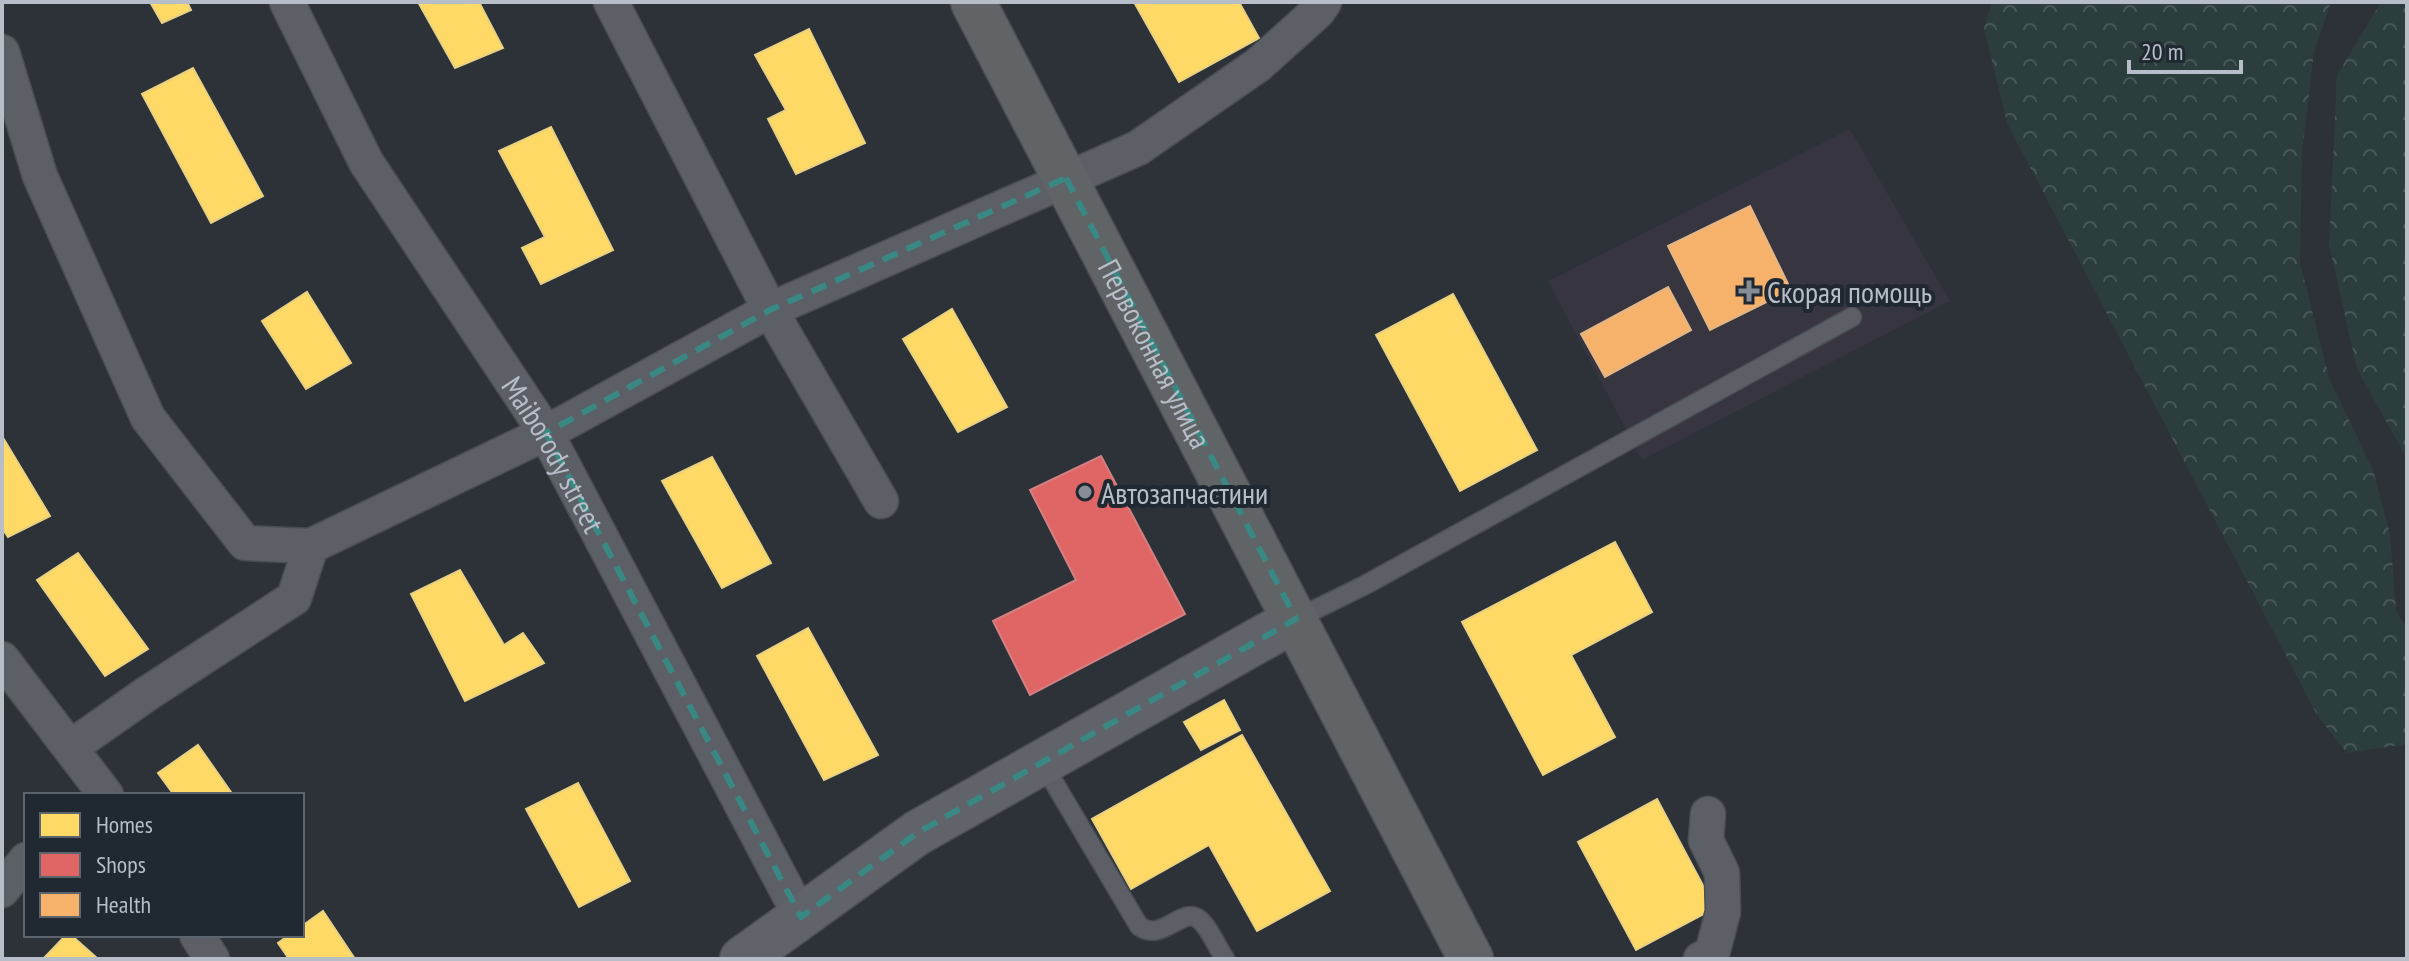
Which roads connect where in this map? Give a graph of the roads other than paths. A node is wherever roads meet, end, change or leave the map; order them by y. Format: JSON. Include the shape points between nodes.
{"nodes":[{"id":1,"x":287,"y":2,"type":"edge"},
{"id":2,"x":611,"y":2,"type":"edge"},
{"id":3,"x":973,"y":2,"type":"edge"},
{"id":4,"x":1324,"y":2,"type":"edge"},
{"id":5,"x":2,"y":52,"type":"edge"},
{"id":6,"x":1066,"y":178,"type":"junction"},
{"id":7,"x":770,"y":310,"type":"junction"},
{"id":8,"x":1852,"y":317,"type":"dead end"},
{"id":9,"x":546,"y":433,"type":"junction"},
{"id":10,"x":881,"y":501,"type":"dead end"},
{"id":11,"x":311,"y":546,"type":"junction"},
{"id":12,"x":1296,"y":619,"type":"junction"},
{"id":13,"x":2,"y":659,"type":"edge"},
{"id":14,"x":71,"y":747,"type":"junction"},
{"id":15,"x":1043,"y":764,"type":"junction"},
{"id":16,"x":92,"y":788,"type":"edge"},
{"id":17,"x":1708,"y":814,"type":"dead end"},
{"id":18,"x":24,"y":862,"type":"edge"},
{"id":19,"x":2,"y":890,"type":"edge"},
{"id":20,"x":801,"y":917,"type":"junction"},
{"id":21,"x":198,"y":937,"type":"edge"},
{"id":22,"x":212,"y":959,"type":"edge"},
{"id":23,"x":742,"y":959,"type":"edge"},
{"id":24,"x":1225,"y":959,"type":"edge"},
{"id":25,"x":1471,"y":959,"type":"edge"},
{"id":26,"x":1701,"y":959,"type":"edge"}],
"edges":[{"from":1,"to":9,"type":"street","name":"Maiborody street","via":[[366,162]]},
{"from":2,"to":7,"type":"street"},
{"from":3,"to":6,"type":"highway","name":"Первоконная улица"},
{"from":4,"to":6,"type":"street","via":[[1258,65],[1138,148]]},
{"from":5,"to":11,"type":"street","via":[[40,176],[148,418],[245,543]]},
{"from":6,"to":7,"type":"street"},
{"from":6,"to":12,"type":"highway","name":"Первоконная улица"},
{"from":7,"to":9,"type":"street"},
{"from":7,"to":10,"type":"street"},
{"from":8,"to":12,"type":"lane"},
{"from":9,"to":11,"type":"street"},
{"from":9,"to":20,"type":"street","name":"Maiborody street"},
{"from":11,"to":14,"type":"street","via":[[294,598]]},
{"from":12,"to":15,"type":"main road"},
{"from":12,"to":25,"type":"highway","name":"Первоконная улица"},
{"from":13,"to":14,"type":"street"},
{"from":14,"to":16,"type":"street"},
{"from":15,"to":20,"type":"main road","via":[[917,833]]},
{"from":15,"to":24,"type":"lane","via":[[1139,926],[1155,932],[1194,917]]},
{"from":17,"to":26,"type":"street","via":[[1706,840],[1722,873],[1723,912],[1712,954]]},
{"from":18,"to":19,"type":"street"},
{"from":20,"to":23,"type":"main road"},
{"from":21,"to":22,"type":"street"}]}
